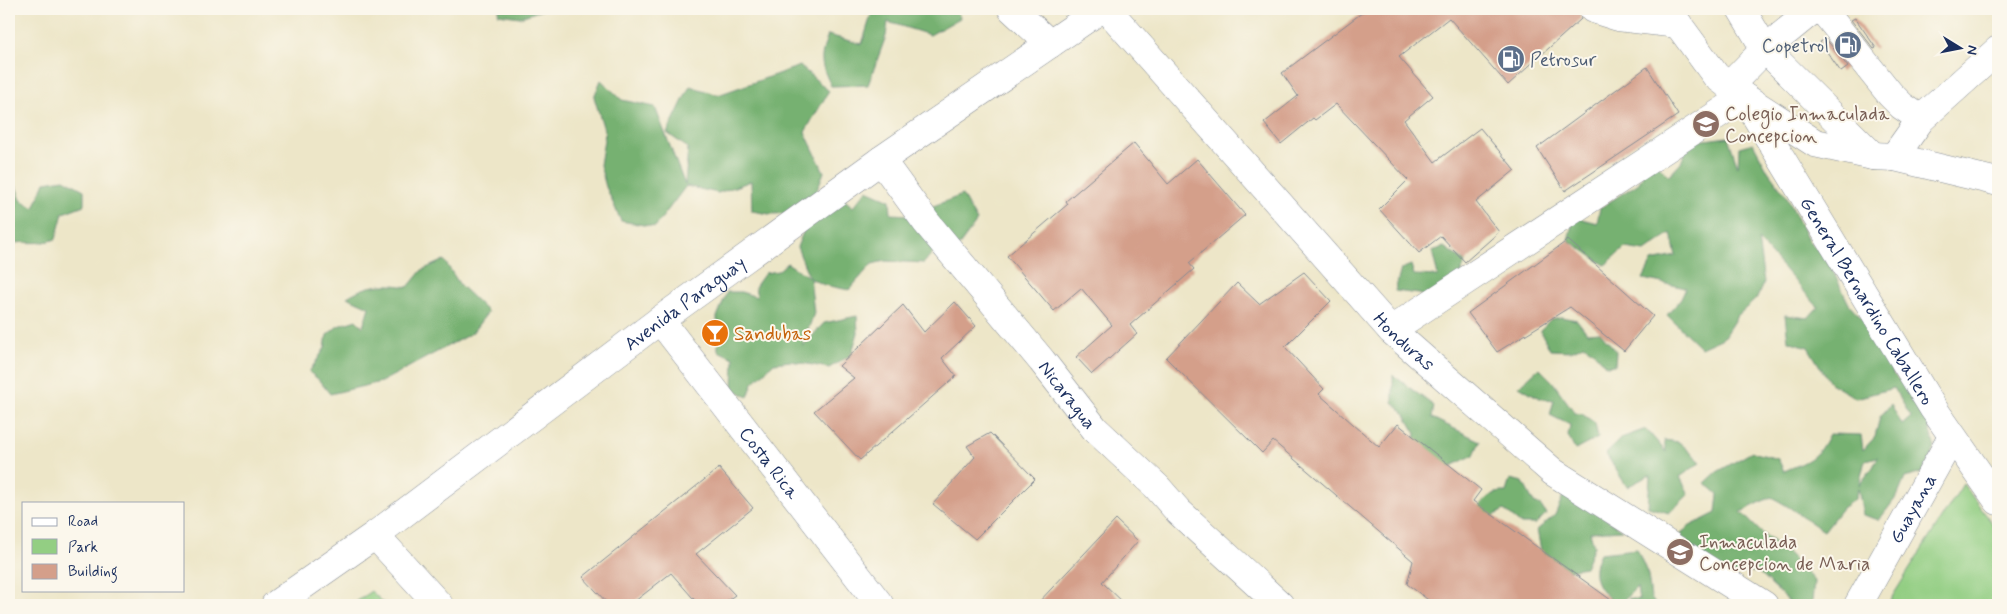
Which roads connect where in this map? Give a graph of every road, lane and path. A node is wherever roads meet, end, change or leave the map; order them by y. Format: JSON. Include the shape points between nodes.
{"nodes":[{"id":1,"x":1012,"y":9,"type":"edge"},
{"id":2,"x":1101,"y":9,"type":"edge"},
{"id":3,"x":1107,"y":9,"type":"edge"},
{"id":4,"x":1592,"y":9,"type":"edge"},
{"id":5,"x":1741,"y":9,"type":"edge"},
{"id":6,"x":1814,"y":9,"type":"edge"},
{"id":7,"x":1822,"y":9,"type":"edge"},
{"id":8,"x":1624,"y":13,"type":"edge"},
{"id":9,"x":1677,"y":14,"type":"edge"},
{"id":10,"x":1050,"y":44,"type":"junction"},
{"id":11,"x":1765,"y":49,"type":"junction"},
{"id":12,"x":1998,"y":50,"type":"edge"},
{"id":13,"x":1736,"y":92,"type":"junction"},
{"id":14,"x":1921,"y":120,"type":"junction"},
{"id":15,"x":1883,"y":156,"type":"junction"},
{"id":16,"x":881,"y":160,"type":"junction"},
{"id":17,"x":1998,"y":182,"type":"edge"},
{"id":18,"x":660,"y":320,"type":"junction"},
{"id":19,"x":1391,"y":330,"type":"junction"},
{"id":20,"x":1952,"y":437,"type":"junction"},
{"id":21,"x":1998,"y":501,"type":"edge"},
{"id":22,"x":375,"y":535,"type":"junction"},
{"id":23,"x":275,"y":605,"type":"edge"},
{"id":24,"x":438,"y":605,"type":"edge"},
{"id":25,"x":880,"y":605,"type":"edge"},
{"id":26,"x":1280,"y":605,"type":"edge"},
{"id":27,"x":1764,"y":605,"type":"edge"},
{"id":28,"x":1858,"y":605,"type":"edge"}],
"edges":[{"from":1,"to":10,"type":"main road"},
{"from":2,"to":10,"type":"main road","name":"Avenida Paraguay"},
{"from":3,"to":19,"type":"main road","name":"Honduras"},
{"from":4,"to":8,"type":"main road"},
{"from":5,"to":11,"type":"main road"},
{"from":6,"to":11,"type":"main road"},
{"from":7,"to":14,"type":"main road","via":[[1890,94]]},
{"from":8,"to":9,"type":"main road"},
{"from":9,"to":13,"type":"main road","via":[[1716,76]]},
{"from":10,"to":16,"type":"main road","name":"Avenida Paraguay"},
{"from":11,"to":13,"type":"main road"},
{"from":11,"to":15,"type":"main road"},
{"from":12,"to":14,"type":"main road"},
{"from":13,"to":15,"type":"main road","via":[[1815,143]]},
{"from":13,"to":19,"type":"main road"},
{"from":13,"to":20,"type":"main road","name":"General Bernardino Caballero"},
{"from":14,"to":15,"type":"main road"},
{"from":15,"to":17,"type":"main road"},
{"from":16,"to":18,"type":"main road","name":"Avenida Paraguay"},
{"from":16,"to":26,"type":"main road","name":"Nicaragua","via":[[926,222],[1094,429]]},
{"from":18,"to":22,"type":"main road","name":"Avenida Paraguay"},
{"from":18,"to":25,"type":"main road","name":"Costa Rica"},
{"from":19,"to":27,"type":"main road","name":"Honduras","via":[[1553,472]]},
{"from":20,"to":21,"type":"main road","name":"General Bernardino Caballero"},
{"from":20,"to":28,"type":"main road","name":"Guayana"},
{"from":22,"to":23,"type":"main road","name":"Avenida Paraguay"},
{"from":22,"to":24,"type":"main road"}]}
